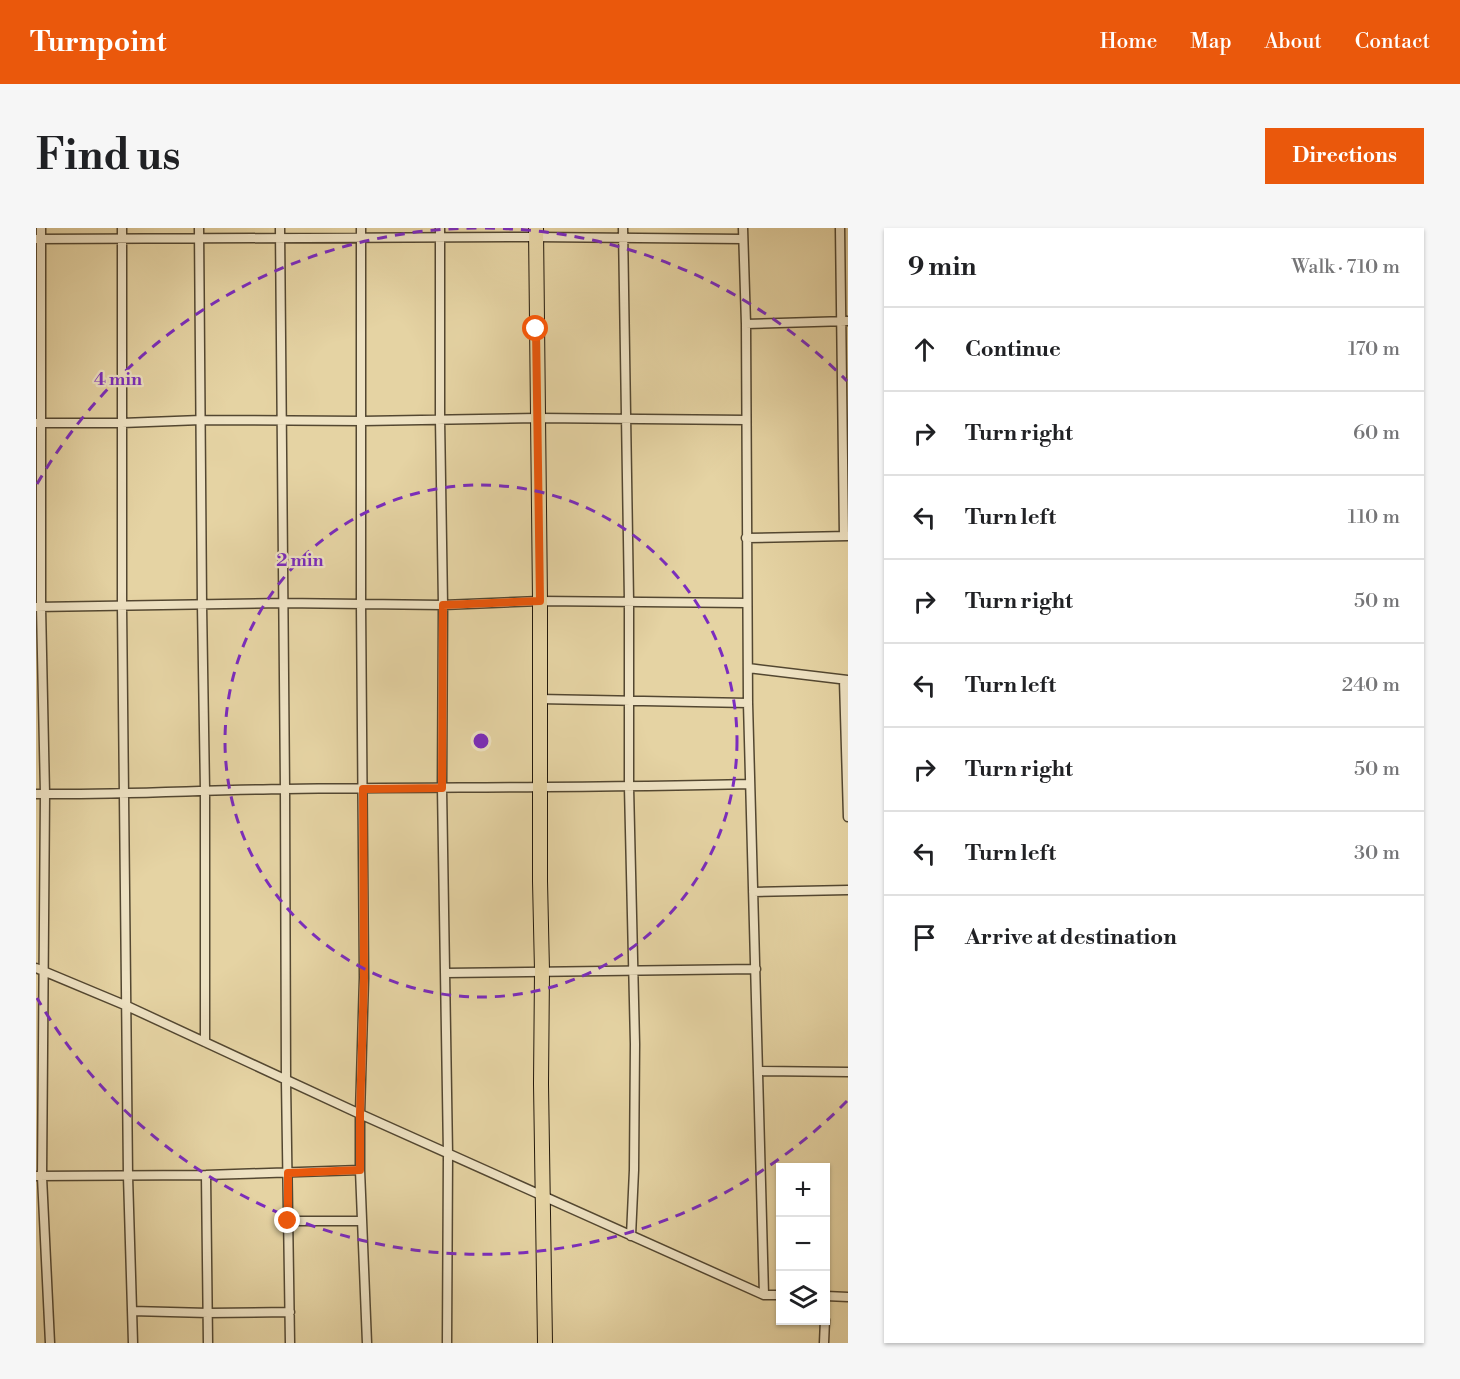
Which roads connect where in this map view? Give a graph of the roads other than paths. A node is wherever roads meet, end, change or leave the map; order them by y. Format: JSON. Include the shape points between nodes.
{"nodes":[{"id":1,"x":40,"y":228,"type":"edge"},
{"id":2,"x":122,"y":228,"type":"edge"},
{"id":3,"x":199,"y":228,"type":"edge"},
{"id":4,"x":280,"y":228,"type":"edge"},
{"id":5,"x":361,"y":228,"type":"edge"},
{"id":6,"x":440,"y":228,"type":"edge"},
{"id":7,"x":743,"y":228,"type":"edge"},
{"id":8,"x":840,"y":228,"type":"edge"},
{"id":9,"x":536,"y":232,"type":"edge"},
{"id":10,"x":622,"y":233,"type":"edge"},
{"id":11,"x":361,"y":238,"type":"junction"},
{"id":12,"x":440,"y":238,"type":"junction"},
{"id":13,"x":38,"y":239,"type":"edge"},
{"id":14,"x":122,"y":239,"type":"junction"},
{"id":15,"x":199,"y":239,"type":"junction"},
{"id":16,"x":280,"y":239,"type":"junction"},
{"id":17,"x":743,"y":239,"type":"junction"},
{"id":18,"x":844,"y":321,"type":"edge"},
{"id":19,"x":746,"y":324,"type":"junction"},
{"id":20,"x":538,"y":418,"type":"junction"},
{"id":21,"x":440,"y":419,"type":"junction"},
{"id":22,"x":201,"y":420,"type":"junction"},
{"id":23,"x":626,"y":420,"type":"junction"},
{"id":24,"x":746,"y":420,"type":"junction"},
{"id":25,"x":282,"y":421,"type":"junction"},
{"id":26,"x":362,"y":421,"type":"junction"},
{"id":27,"x":38,"y":422,"type":"edge"},
{"id":28,"x":122,"y":423,"type":"junction"},
{"id":29,"x":845,"y":450,"type":"edge"},
{"id":30,"x":846,"y":536,"type":"edge"},
{"id":31,"x":746,"y":538,"type":"junction"},
{"id":32,"x":540,"y":601,"type":"junction"},
{"id":33,"x":628,"y":601,"type":"junction"},
{"id":34,"x":282,"y":603,"type":"junction"},
{"id":35,"x":747,"y":603,"type":"junction"},
{"id":36,"x":361,"y":604,"type":"junction"},
{"id":37,"x":202,"y":605,"type":"junction"},
{"id":38,"x":443,"y":605,"type":"junction"},
{"id":39,"x":39,"y":607,"type":"edge"},
{"id":40,"x":122,"y":607,"type":"junction"},
{"id":41,"x":748,"y":668,"type":"junction"},
{"id":42,"x":846,"y":680,"type":"edge"},
{"id":43,"x":539,"y":699,"type":"junction"},
{"id":44,"x":629,"y":702,"type":"junction"},
{"id":45,"x":748,"y":703,"type":"junction"},
{"id":46,"x":847,"y":765,"type":"edge"},
{"id":47,"x":750,"y":784,"type":"junction"},
{"id":48,"x":629,"y":787,"type":"junction"},
{"id":49,"x":442,"y":788,"type":"junction"},
{"id":50,"x":540,"y":788,"type":"junction"},
{"id":51,"x":285,"y":789,"type":"junction"},
{"id":52,"x":363,"y":789,"type":"junction"},
{"id":53,"x":205,"y":790,"type":"junction"},
{"id":54,"x":124,"y":793,"type":"junction"},
{"id":55,"x":40,"y":794,"type":"edge"},
{"id":56,"x":848,"y":817,"type":"edge"},
{"id":57,"x":848,"y":890,"type":"edge"},
{"id":58,"x":753,"y":892,"type":"junction"},
{"id":59,"x":756,"y":969,"type":"junction"},
{"id":60,"x":39,"y":970,"type":"edge"},
{"id":61,"x":633,"y":970,"type":"junction"},
{"id":62,"x":542,"y":971,"type":"junction"},
{"id":63,"x":446,"y":973,"type":"junction"},
{"id":64,"x":127,"y":1006,"type":"junction"},
{"id":65,"x":205,"y":1042,"type":"junction"},
{"id":66,"x":758,"y":1071,"type":"junction"},
{"id":67,"x":848,"y":1072,"type":"edge"},
{"id":68,"x":286,"y":1081,"type":"junction"},
{"id":69,"x":360,"y":1114,"type":"junction"},
{"id":70,"x":448,"y":1155,"type":"junction"},
{"id":71,"x":360,"y":1170,"type":"junction"},
{"id":72,"x":288,"y":1173,"type":"junction"},
{"id":73,"x":206,"y":1175,"type":"junction"},
{"id":74,"x":128,"y":1176,"type":"junction"},
{"id":75,"x":39,"y":1177,"type":"edge"},
{"id":76,"x":543,"y":1196,"type":"junction"},
{"id":77,"x":288,"y":1221,"type":"junction"},
{"id":78,"x":362,"y":1221,"type":"junction"},
{"id":79,"x":631,"y":1236,"type":"junction"},
{"id":80,"x":764,"y":1295,"type":"junction"},
{"id":81,"x":776,"y":1295,"type":"edge"},
{"id":82,"x":830,"y":1296,"type":"edge"},
{"id":83,"x":848,"y":1297,"type":"edge"},
{"id":84,"x":132,"y":1311,"type":"junction"},
{"id":85,"x":290,"y":1312,"type":"junction"},
{"id":86,"x":208,"y":1313,"type":"junction"},
{"id":87,"x":825,"y":1325,"type":"edge"},
{"id":88,"x":50,"y":1343,"type":"edge"},
{"id":89,"x":133,"y":1343,"type":"edge"},
{"id":90,"x":208,"y":1343,"type":"edge"},
{"id":91,"x":290,"y":1343,"type":"edge"},
{"id":92,"x":367,"y":1343,"type":"edge"},
{"id":93,"x":447,"y":1343,"type":"edge"},
{"id":94,"x":544,"y":1343,"type":"edge"},
{"id":95,"x":825,"y":1343,"type":"edge"}],
"edges":[{"from":1,"to":13,"type":"street"},
{"from":2,"to":14,"type":"street"},
{"from":3,"to":15,"type":"street"},
{"from":4,"to":16,"type":"street"},
{"from":5,"to":11,"type":"street"},
{"from":6,"to":12,"type":"street"},
{"from":7,"to":17,"type":"street"},
{"from":8,"to":18,"type":"street"},
{"from":9,"to":10,"type":"street"},
{"from":9,"to":12,"type":"street"},
{"from":9,"to":20,"type":"main road"},
{"from":10,"to":17,"type":"street"},
{"from":10,"to":23,"type":"street"},
{"from":11,"to":12,"type":"street"},
{"from":11,"to":16,"type":"street"},
{"from":11,"to":26,"type":"street"},
{"from":12,"to":21,"type":"street"},
{"from":13,"to":14,"type":"street"},
{"from":13,"to":27,"type":"street"},
{"from":14,"to":15,"type":"street"},
{"from":14,"to":28,"type":"street"},
{"from":15,"to":16,"type":"street"},
{"from":15,"to":22,"type":"street"},
{"from":16,"to":25,"type":"street"},
{"from":17,"to":19,"type":"street"},
{"from":18,"to":19,"type":"street"},
{"from":18,"to":29,"type":"street"},
{"from":19,"to":24,"type":"street"},
{"from":20,"to":21,"type":"street"},
{"from":20,"to":23,"type":"street"},
{"from":20,"to":32,"type":"main road"},
{"from":21,"to":26,"type":"street"},
{"from":21,"to":38,"type":"street"},
{"from":22,"to":25,"type":"street"},
{"from":22,"to":28,"type":"street"},
{"from":22,"to":37,"type":"street"},
{"from":23,"to":24,"type":"street"},
{"from":23,"to":33,"type":"street"},
{"from":24,"to":31,"type":"street"},
{"from":25,"to":26,"type":"street"},
{"from":25,"to":34,"type":"street"},
{"from":26,"to":36,"type":"street"},
{"from":27,"to":28,"type":"street"},
{"from":27,"to":39,"type":"street"},
{"from":28,"to":40,"type":"street"},
{"from":29,"to":30,"type":"street"},
{"from":30,"to":31,"type":"street"},
{"from":31,"to":35,"type":"street"},
{"from":32,"to":33,"type":"street"},
{"from":32,"to":38,"type":"street"},
{"from":32,"to":43,"type":"main road"},
{"from":33,"to":35,"type":"street"},
{"from":33,"to":44,"type":"street"},
{"from":34,"to":36,"type":"street"},
{"from":34,"to":37,"type":"street"},
{"from":34,"to":51,"type":"street"},
{"from":35,"to":41,"type":"street"},
{"from":36,"to":38,"type":"street"},
{"from":36,"to":52,"type":"street"},
{"from":37,"to":40,"type":"street"},
{"from":37,"to":53,"type":"street"},
{"from":38,"to":49,"type":"street"},
{"from":39,"to":40,"type":"street"},
{"from":39,"to":55,"type":"street"},
{"from":40,"to":54,"type":"street"},
{"from":41,"to":42,"type":"street"},
{"from":41,"to":45,"type":"street"},
{"from":42,"to":46,"type":"street"},
{"from":43,"to":44,"type":"street"},
{"from":43,"to":50,"type":"main road"},
{"from":44,"to":45,"type":"street"},
{"from":44,"to":48,"type":"street"},
{"from":45,"to":47,"type":"street"},
{"from":46,"to":56,"type":"street"},
{"from":47,"to":48,"type":"street"},
{"from":47,"to":58,"type":"street"},
{"from":48,"to":50,"type":"street"},
{"from":48,"to":61,"type":"street"},
{"from":49,"to":50,"type":"street"},
{"from":49,"to":52,"type":"street"},
{"from":49,"to":63,"type":"street"},
{"from":50,"to":62,"type":"main road"},
{"from":51,"to":52,"type":"street"},
{"from":51,"to":53,"type":"street"},
{"from":51,"to":68,"type":"street"},
{"from":52,"to":69,"type":"street"},
{"from":53,"to":54,"type":"street"},
{"from":53,"to":65,"type":"street"},
{"from":54,"to":55,"type":"street"},
{"from":54,"to":64,"type":"street"},
{"from":55,"to":60,"type":"street"},
{"from":57,"to":58,"type":"street"},
{"from":58,"to":59,"type":"street"},
{"from":59,"to":61,"type":"street"},
{"from":59,"to":66,"type":"street"},
{"from":60,"to":64,"type":"street"},
{"from":60,"to":75,"type":"street"},
{"from":61,"to":62,"type":"street"},
{"from":61,"to":79,"type":"street","via":[[635,1104]]},
{"from":62,"to":63,"type":"street"},
{"from":62,"to":76,"type":"main road"},
{"from":63,"to":70,"type":"street"},
{"from":64,"to":65,"type":"street"},
{"from":64,"to":74,"type":"street"},
{"from":65,"to":68,"type":"street"},
{"from":66,"to":67,"type":"street"},
{"from":66,"to":80,"type":"street"},
{"from":68,"to":69,"type":"street"},
{"from":68,"to":72,"type":"street"},
{"from":69,"to":70,"type":"street"},
{"from":69,"to":71,"type":"street"},
{"from":70,"to":76,"type":"street"},
{"from":70,"to":93,"type":"street"},
{"from":71,"to":72,"type":"street"},
{"from":71,"to":78,"type":"street"},
{"from":72,"to":73,"type":"street"},
{"from":72,"to":77,"type":"street"},
{"from":73,"to":74,"type":"street"},
{"from":73,"to":86,"type":"street"},
{"from":74,"to":75,"type":"street"},
{"from":74,"to":84,"type":"street"},
{"from":75,"to":88,"type":"street"},
{"from":76,"to":79,"type":"street"},
{"from":76,"to":94,"type":"main road"},
{"from":77,"to":78,"type":"street"},
{"from":77,"to":85,"type":"street"},
{"from":78,"to":92,"type":"street"},
{"from":79,"to":80,"type":"street"},
{"from":80,"to":81,"type":"street"},
{"from":82,"to":83,"type":"street"},
{"from":84,"to":86,"type":"street"},
{"from":84,"to":89,"type":"street"},
{"from":85,"to":86,"type":"street"},
{"from":85,"to":91,"type":"street"},
{"from":86,"to":90,"type":"street"},
{"from":87,"to":95,"type":"street"}]}
